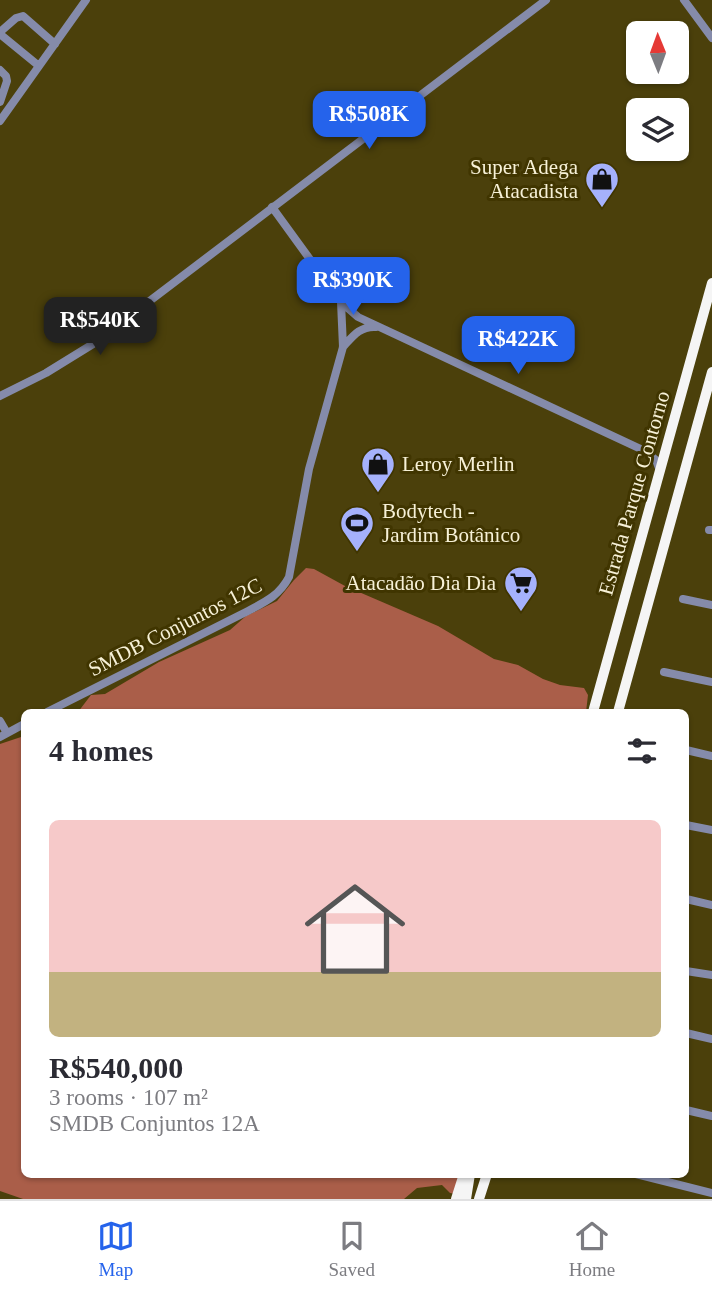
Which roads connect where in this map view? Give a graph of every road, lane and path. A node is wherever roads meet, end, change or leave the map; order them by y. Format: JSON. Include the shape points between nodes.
{"nodes":[{"id":1,"x":86,"y":0,"type":"edge"},
{"id":2,"x":545,"y":0,"type":"edge"},
{"id":3,"x":684,"y":0,"type":"edge"},
{"id":4,"x":0,"y":33,"type":"edge"},
{"id":5,"x":712,"y":37,"type":"edge"},
{"id":6,"x":55,"y":44,"type":"junction"},
{"id":7,"x":39,"y":66,"type":"junction"},
{"id":8,"x":0,"y":71,"type":"edge"},
{"id":9,"x":0,"y":102,"type":"edge"},
{"id":10,"x":0,"y":121,"type":"edge"},
{"id":11,"x":272,"y":207,"type":"junction"},
{"id":12,"x":712,"y":283,"type":"edge"},
{"id":13,"x":341,"y":302,"type":"junction"},
{"id":14,"x":712,"y":317,"type":"edge"},
{"id":15,"x":379,"y":327,"type":"junction"},
{"id":16,"x":699,"y":331,"type":"junction"},
{"id":17,"x":343,"y":347,"type":"junction"},
{"id":18,"x":712,"y":372,"type":"edge"},
{"id":19,"x":0,"y":394,"type":"edge"},
{"id":20,"x":668,"y":444,"type":"junction"},
{"id":21,"x":645,"y":451,"type":"junction"},
{"id":22,"x":660,"y":471,"type":"junction"},
{"id":23,"x":682,"y":599,"type":"dead end"},
{"id":24,"x":712,"y":605,"type":"edge"},
{"id":25,"x":664,"y":672,"type":"dead end"},
{"id":26,"x":712,"y":682,"type":"edge"},
{"id":27,"x":53,"y":709,"type":"edge"},
{"id":28,"x":594,"y":709,"type":"edge"},
{"id":29,"x":619,"y":709,"type":"edge"},
{"id":30,"x":0,"y":721,"type":"edge"},
{"id":31,"x":21,"y":726,"type":"edge"},
{"id":32,"x":3,"y":735,"type":"edge"},
{"id":33,"x":689,"y":751,"type":"edge"},
{"id":34,"x":712,"y":756,"type":"edge"},
{"id":35,"x":689,"y":826,"type":"edge"},
{"id":36,"x":712,"y":830,"type":"edge"},
{"id":37,"x":689,"y":900,"type":"edge"},
{"id":38,"x":712,"y":905,"type":"edge"},
{"id":39,"x":689,"y":971,"type":"edge"},
{"id":40,"x":712,"y":975,"type":"edge"},
{"id":41,"x":689,"y":1034,"type":"edge"},
{"id":42,"x":712,"y":1039,"type":"edge"},
{"id":43,"x":689,"y":1111,"type":"edge"},
{"id":44,"x":712,"y":1116,"type":"edge"},
{"id":45,"x":463,"y":1178,"type":"edge"},
{"id":46,"x":470,"y":1178,"type":"edge"},
{"id":47,"x":487,"y":1178,"type":"edge"},
{"id":48,"x":488,"y":1178,"type":"edge"},
{"id":49,"x":652,"y":1178,"type":"edge"},
{"id":50,"x":712,"y":1193,"type":"edge"},
{"id":51,"x":456,"y":1199,"type":"edge"},
{"id":52,"x":466,"y":1199,"type":"edge"},
{"id":53,"x":479,"y":1199,"type":"edge"},
{"id":54,"x":485,"y":1199,"type":"edge"}],
"edges":[{"from":1,"to":6,"type":"street"},
{"from":2,"to":11,"type":"street"},
{"from":3,"to":5,"type":"street"},
{"from":4,"to":6,"type":"street","via":[[23,16]]},
{"from":4,"to":7,"type":"street"},
{"from":6,"to":7,"type":"street"},
{"from":7,"to":10,"type":"street"},
{"from":8,"to":9,"type":"street","via":[[7,81]]},
{"from":11,"to":13,"type":"street"},
{"from":11,"to":19,"type":"street","via":[[76,356]]},
{"from":12,"to":16,"type":"highway","name":"Estrada Parque Contorno"},
{"from":13,"to":15,"type":"street"},
{"from":13,"to":17,"type":"street","name":"SMDB Conjuntos 12C"},
{"from":14,"to":16,"type":"highway","via":[[706,318]]},
{"from":15,"to":17,"type":"street","via":[[359,330]]},
{"from":15,"to":21,"type":"street"},
{"from":16,"to":20,"type":"highway","name":"Estrada Parque Contorno"},
{"from":17,"to":27,"type":"street","name":"SMDB Conjuntos 12C","via":[[309,469],[289,577],[282,590]]},
{"from":18,"to":29,"type":"highway","name":"Estrada Parque Contorno"},
{"from":20,"to":21,"type":"street"},
{"from":20,"to":22,"type":"highway","name":"Estrada Parque Contorno"},
{"from":21,"to":22,"type":"street"},
{"from":22,"to":28,"type":"highway","name":"Estrada Parque Contorno"},
{"from":23,"to":24,"type":"street"},
{"from":25,"to":26,"type":"street"},
{"from":30,"to":32,"type":"street"},
{"from":31,"to":32,"type":"street"},
{"from":33,"to":34,"type":"street"},
{"from":35,"to":36,"type":"street"},
{"from":37,"to":38,"type":"street"},
{"from":39,"to":40,"type":"street"},
{"from":41,"to":42,"type":"street"},
{"from":43,"to":44,"type":"street"},
{"from":45,"to":51,"type":"highway"},
{"from":46,"to":52,"type":"highway"},
{"from":47,"to":53,"type":"highway"},
{"from":48,"to":54,"type":"highway"},
{"from":49,"to":50,"type":"street"}]}
